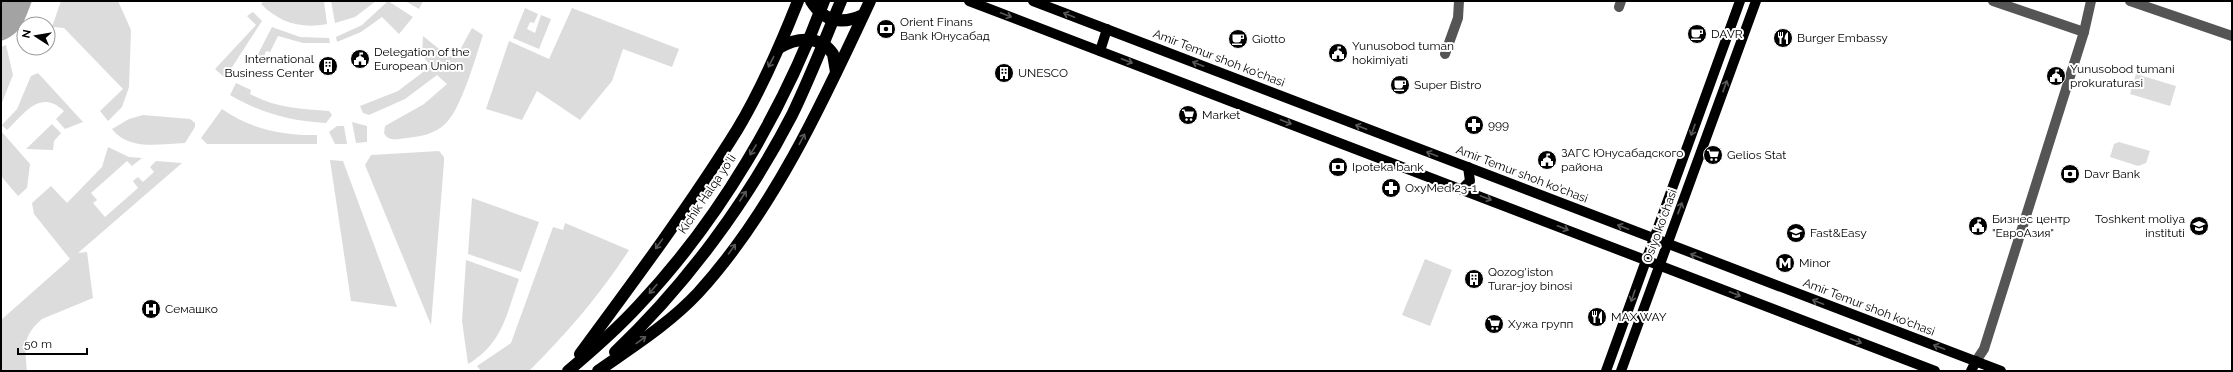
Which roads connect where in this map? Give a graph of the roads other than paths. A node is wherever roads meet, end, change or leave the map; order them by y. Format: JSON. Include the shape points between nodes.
{"nodes":[{"id":1,"x":798,"y":1,"type":"edge"},
{"id":2,"x":811,"y":1,"type":"edge"},
{"id":3,"x":824,"y":1,"type":"edge"},
{"id":4,"x":840,"y":1,"type":"edge"},
{"id":5,"x":870,"y":1,"type":"edge"},
{"id":6,"x":969,"y":1,"type":"edge"},
{"id":7,"x":1033,"y":1,"type":"edge"},
{"id":8,"x":1459,"y":1,"type":"edge"},
{"id":9,"x":1740,"y":1,"type":"edge"},
{"id":10,"x":1756,"y":1,"type":"edge"},
{"id":11,"x":1993,"y":1,"type":"edge"},
{"id":12,"x":2091,"y":1,"type":"edge"},
{"id":13,"x":2130,"y":1,"type":"edge"},
{"id":14,"x":863,"y":15,"type":"junction"},
{"id":15,"x":1107,"y":29,"type":"junction"},
{"id":16,"x":2084,"y":32,"type":"junction"},
{"id":17,"x":2232,"y":36,"type":"edge"},
{"id":18,"x":778,"y":48,"type":"junction"},
{"id":19,"x":1100,"y":51,"type":"junction"},
{"id":20,"x":1445,"y":54,"type":"dead end"},
{"id":21,"x":836,"y":75,"type":"junction"},
{"id":22,"x":1468,"y":167,"type":"junction"},
{"id":23,"x":1462,"y":190,"type":"junction"},
{"id":24,"x":1654,"y":239,"type":"junction"},
{"id":25,"x":1667,"y":244,"type":"junction"},
{"id":26,"x":1646,"y":260,"type":"junction"},
{"id":27,"x":1659,"y":265,"type":"junction"},
{"id":28,"x":1976,"y":361,"type":"junction"},
{"id":29,"x":568,"y":371,"type":"edge"},
{"id":30,"x":594,"y":371,"type":"edge"},
{"id":31,"x":598,"y":371,"type":"edge"},
{"id":32,"x":1606,"y":371,"type":"edge"},
{"id":33,"x":1621,"y":371,"type":"edge"},
{"id":34,"x":1935,"y":371,"type":"edge"},
{"id":35,"x":1971,"y":371,"type":"edge"},
{"id":36,"x":2001,"y":371,"type":"edge"}],
"edges":[{"from":1,"to":18,"type":"highway"},
{"from":2,"to":14,"type":"highway","via":[[821,14],[835,20],[850,21]]},
{"from":3,"to":29,"type":"highway","name":"Kichik Halqa yo'li","one_way":true,"via":[[791,80],[762,136],[695,238],[640,304]]},
{"from":30,"to":4,"type":"highway","one_way":true,"via":[[650,314],[708,249],[772,150],[805,87]]},
{"from":5,"to":14,"type":"highway"},
{"from":6,"to":19,"type":"main road","one_way":true},
{"from":15,"to":7,"type":"main road","name":"Amir Temur shoh ko'chasi","one_way":true},
{"from":8,"to":20,"type":"street","via":[[1458,18]]},
{"from":9,"to":24,"type":"main road","name":"Osiyo ko'chasi","one_way":true},
{"from":25,"to":10,"type":"main road","name":"Osiyo ko'chasi","one_way":true},
{"from":11,"to":16,"type":"street"},
{"from":12,"to":16,"type":"street"},
{"from":13,"to":17,"type":"street"},
{"from":14,"to":21,"type":"highway"},
{"from":15,"to":19,"type":"main road"},
{"from":22,"to":15,"type":"main road","name":"Amir Temur shoh ko'chasi","one_way":true},
{"from":16,"to":28,"type":"street","via":[[1984,349]]},
{"from":18,"to":21,"type":"highway","via":[[797,40],[818,42],[833,54]]},
{"from":18,"to":29,"type":"highway","one_way":true,"via":[[737,129],[686,206]]},
{"from":19,"to":23,"type":"main road","one_way":true},
{"from":31,"to":21,"type":"highway","one_way":true,"via":[[685,306],[722,263],[772,192]]},
{"from":22,"to":23,"type":"main road","via":[[1470,181]]},
{"from":24,"to":22,"type":"main road","name":"Amir Temur shoh ko'chasi","one_way":true},
{"from":23,"to":26,"type":"main road","one_way":true},
{"from":24,"to":25,"type":"main road","name":"Amir Temur shoh ko'chasi"},
{"from":24,"to":26,"type":"main road","name":"Osiyo ko'chasi"},
{"from":25,"to":27,"type":"main road","name":"Osiyo ko'chasi"},
{"from":28,"to":25,"type":"main road","name":"Amir Temur shoh ko'chasi","one_way":true},
{"from":26,"to":27,"type":"main road"},
{"from":26,"to":32,"type":"main road","name":"Osiyo ko'chasi","one_way":true},
{"from":27,"to":33,"type":"main road","name":"Osiyo ko'chasi"},
{"from":27,"to":34,"type":"main road","one_way":true},
{"from":28,"to":35,"type":"main road"},
{"from":28,"to":36,"type":"main road","name":"Amir Temur shoh ko'chasi"}]}
